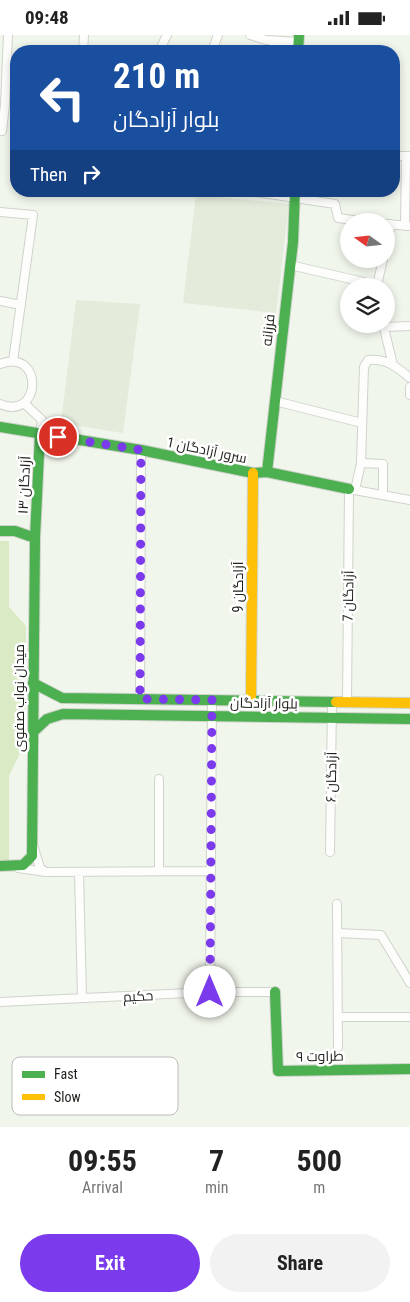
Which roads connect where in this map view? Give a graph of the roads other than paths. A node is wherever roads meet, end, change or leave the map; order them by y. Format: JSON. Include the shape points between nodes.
{"nodes":[{"id":1,"x":8,"y":35,"type":"edge"},
{"id":2,"x":250,"y":35,"type":"edge"},
{"id":3,"x":274,"y":41,"type":"junction"},
{"id":4,"x":298,"y":43,"type":"edge"},
{"id":5,"x":273,"y":45,"type":"edge"},
{"id":6,"x":2,"y":131,"type":"dead end"},
{"id":7,"x":408,"y":156,"type":"edge"},
{"id":8,"x":295,"y":197,"type":"edge"},
{"id":9,"x":304,"y":197,"type":"edge"},
{"id":10,"x":0,"y":212,"type":"edge"},
{"id":11,"x":340,"y":217,"type":"edge"},
{"id":12,"x":407,"y":226,"type":"edge"},
{"id":13,"x":290,"y":265,"type":"junction"},
{"id":14,"x":344,"y":278,"type":"edge"},
{"id":15,"x":0,"y":301,"type":"edge"},
{"id":16,"x":21,"y":305,"type":"junction"},
{"id":17,"x":395,"y":325,"type":"edge"},
{"id":18,"x":410,"y":326,"type":"edge"},
{"id":19,"x":385,"y":333,"type":"edge"},
{"id":20,"x":13,"y":361,"type":"junction"},
{"id":21,"x":0,"y":364,"type":"edge"},
{"id":22,"x":394,"y":365,"type":"junction"},
{"id":23,"x":410,"y":378,"type":"edge"},
{"id":24,"x":410,"y":387,"type":"edge"},
{"id":25,"x":410,"y":395,"type":"edge"},
{"id":26,"x":275,"y":401,"type":"junction"},
{"id":27,"x":24,"y":403,"type":"junction"},
{"id":28,"x":0,"y":404,"type":"edge"},
{"id":29,"x":362,"y":423,"type":"junction"},
{"id":30,"x":0,"y":427,"type":"edge"},
{"id":31,"x":40,"y":433,"type":"junction"},
{"id":32,"x":141,"y":450,"type":"junction"},
{"id":33,"x":360,"y":463,"type":"junction"},
{"id":34,"x":267,"y":472,"type":"junction"},
{"id":35,"x":253,"y":473,"type":"junction"},
{"id":36,"x":352,"y":490,"type":"junction"},
{"id":37,"x":383,"y":494,"type":"junction"},
{"id":38,"x":410,"y":500,"type":"edge"},
{"id":39,"x":0,"y":531,"type":"edge"},
{"id":40,"x":35,"y":538,"type":"junction"},
{"id":41,"x":33,"y":683,"type":"junction"},
{"id":42,"x":62,"y":698,"type":"junction"},
{"id":43,"x":140,"y":699,"type":"junction"},
{"id":44,"x":212,"y":700,"type":"junction"},
{"id":45,"x":251,"y":701,"type":"junction"},
{"id":46,"x":332,"y":702,"type":"junction"},
{"id":47,"x":347,"y":702,"type":"junction"},
{"id":48,"x":410,"y":703,"type":"edge"},
{"id":49,"x":63,"y":714,"type":"junction"},
{"id":50,"x":212,"y":716,"type":"junction"},
{"id":51,"x":332,"y":719,"type":"junction"},
{"id":52,"x":410,"y":719,"type":"edge"},
{"id":53,"x":33,"y":732,"type":"junction"},
{"id":54,"x":159,"y":779,"type":"dead end"},
{"id":55,"x":33,"y":846,"type":"junction"},
{"id":56,"x":330,"y":852,"type":"dead end"},
{"id":57,"x":3,"y":866,"type":"edge"},
{"id":58,"x":158,"y":871,"type":"junction"},
{"id":59,"x":211,"y":871,"type":"junction"},
{"id":60,"x":46,"y":872,"type":"junction"},
{"id":61,"x":79,"y":872,"type":"junction"},
{"id":62,"x":337,"y":904,"type":"dead end"},
{"id":63,"x":337,"y":933,"type":"junction"},
{"id":64,"x":410,"y":983,"type":"edge"},
{"id":65,"x":210,"y":992,"type":"junction"},
{"id":66,"x":276,"y":992,"type":"joint"},
{"id":67,"x":82,"y":998,"type":"junction"},
{"id":68,"x":0,"y":1002,"type":"edge"},
{"id":69,"x":339,"y":1017,"type":"junction"},
{"id":70,"x":410,"y":1017,"type":"edge"},
{"id":71,"x":338,"y":1047,"type":"dead end"},
{"id":72,"x":410,"y":1069,"type":"edge"}],
"edges":[{"from":1,"to":6,"type":"street"},
{"from":2,"to":3,"type":"street"},
{"from":3,"to":4,"type":"street"},
{"from":3,"to":5,"type":"street"},
{"from":7,"to":12,"type":"street"},
{"from":8,"to":13,"type":"main road","name":"فرزانه"},
{"from":9,"to":11,"type":"street","via":[[336,204]]},
{"from":10,"to":16,"type":"street","via":[[33,215]]},
{"from":13,"to":14,"type":"street"},
{"from":13,"to":26,"type":"main road","name":"فرزانه"},
{"from":15,"to":16,"type":"street"},
{"from":16,"to":20,"type":"street"},
{"from":17,"to":18,"type":"street"},
{"from":19,"to":22,"type":"street"},
{"from":20,"to":21,"type":"street"},
{"from":20,"to":27,"type":"street","via":[[27,368],[33,382]]},
{"from":22,"to":23,"type":"street"},
{"from":22,"to":29,"type":"street","name":"آزادگان 7","via":[[382,360],[368,360],[364,367]]},
{"from":24,"to":25,"type":"street"},
{"from":26,"to":29,"type":"street"},
{"from":26,"to":34,"type":"main road","name":"فرزانه"},
{"from":27,"to":28,"type":"street","via":[[9,407]]},
{"from":27,"to":31,"type":"street","via":[[42,420]]},
{"from":29,"to":33,"type":"street","name":"آزادگان 7"},
{"from":30,"to":31,"type":"main road","name":"سرور آزادگان 1"},
{"from":31,"to":32,"type":"main road","name":"سرور آزادگان 1"},
{"from":31,"to":40,"type":"main road","name":"آزادگان ۱۳"},
{"from":32,"to":35,"type":"main road","name":"سرور آزادگان 1"},
{"from":32,"to":43,"type":"street"},
{"from":33,"to":36,"type":"street","name":"آزادگان 7"},
{"from":33,"to":37,"type":"street","via":[[383,464]]},
{"from":34,"to":35,"type":"main road","name":"سرور آزادگان 1"},
{"from":34,"to":36,"type":"main road","name":"سرور آزادگان 1"},
{"from":35,"to":45,"type":"main road","name":"آزادگان 9"},
{"from":36,"to":37,"type":"street"},
{"from":36,"to":47,"type":"street","name":"آزادگان 7"},
{"from":37,"to":38,"type":"street"},
{"from":39,"to":40,"type":"main road","via":[[15,531]]},
{"from":40,"to":41,"type":"main road","name":"میدان نواب صفوی"},
{"from":41,"to":42,"type":"main road","name":"بلوار آزادگان"},
{"from":41,"to":53,"type":"main road","name":"میدان نواب صفوی"},
{"from":42,"to":43,"type":"main road","name":"بلوار آزادگان"},
{"from":42,"to":49,"type":"main road","via":[[57,707]]},
{"from":43,"to":44,"type":"main road","name":"بلوار آزادگان"},
{"from":44,"to":45,"type":"main road","name":"بلوار آزادگان"},
{"from":44,"to":50,"type":"street"},
{"from":45,"to":46,"type":"main road","name":"بلوار آزادگان"},
{"from":46,"to":47,"type":"main road","name":"بلوار آزادگان"},
{"from":46,"to":51,"type":"street","name":"آزادگان ۶"},
{"from":47,"to":48,"type":"main road","name":"بلوار آزادگان"},
{"from":49,"to":50,"type":"main road","name":"بلوار آزادگان"},
{"from":49,"to":53,"type":"main road","name":"بلوار آزادگان","via":[[48,719]]},
{"from":50,"to":51,"type":"main road","name":"بلوار آزادگان"},
{"from":50,"to":59,"type":"street"},
{"from":51,"to":52,"type":"main road","name":"بلوار آزادگان"},
{"from":51,"to":56,"type":"street","name":"آزادگان ۶"},
{"from":53,"to":55,"type":"main road","name":"میدان نواب صفوی"},
{"from":54,"to":58,"type":"street"},
{"from":55,"to":57,"type":"main road","name":"میدان نواب صفوی","via":[[30,863]]},
{"from":55,"to":60,"type":"street","via":[[40,868]]},
{"from":57,"to":60,"type":"street"},
{"from":58,"to":59,"type":"street"},
{"from":58,"to":61,"type":"street"},
{"from":59,"to":65,"type":"street"},
{"from":60,"to":61,"type":"street"},
{"from":61,"to":67,"type":"street"},
{"from":62,"to":63,"type":"street"},
{"from":63,"to":64,"type":"street","via":[[381,935]]},
{"from":63,"to":69,"type":"street"},
{"from":65,"to":66,"type":"street","name":"حکیم"},
{"from":65,"to":67,"type":"street","name":"حکیم"},
{"from":66,"to":72,"type":"main road","name":"طراوت ۹","via":[[278,1071]]},
{"from":67,"to":68,"type":"street","name":"حکیم"},
{"from":69,"to":70,"type":"street"},
{"from":69,"to":71,"type":"street"}]}
